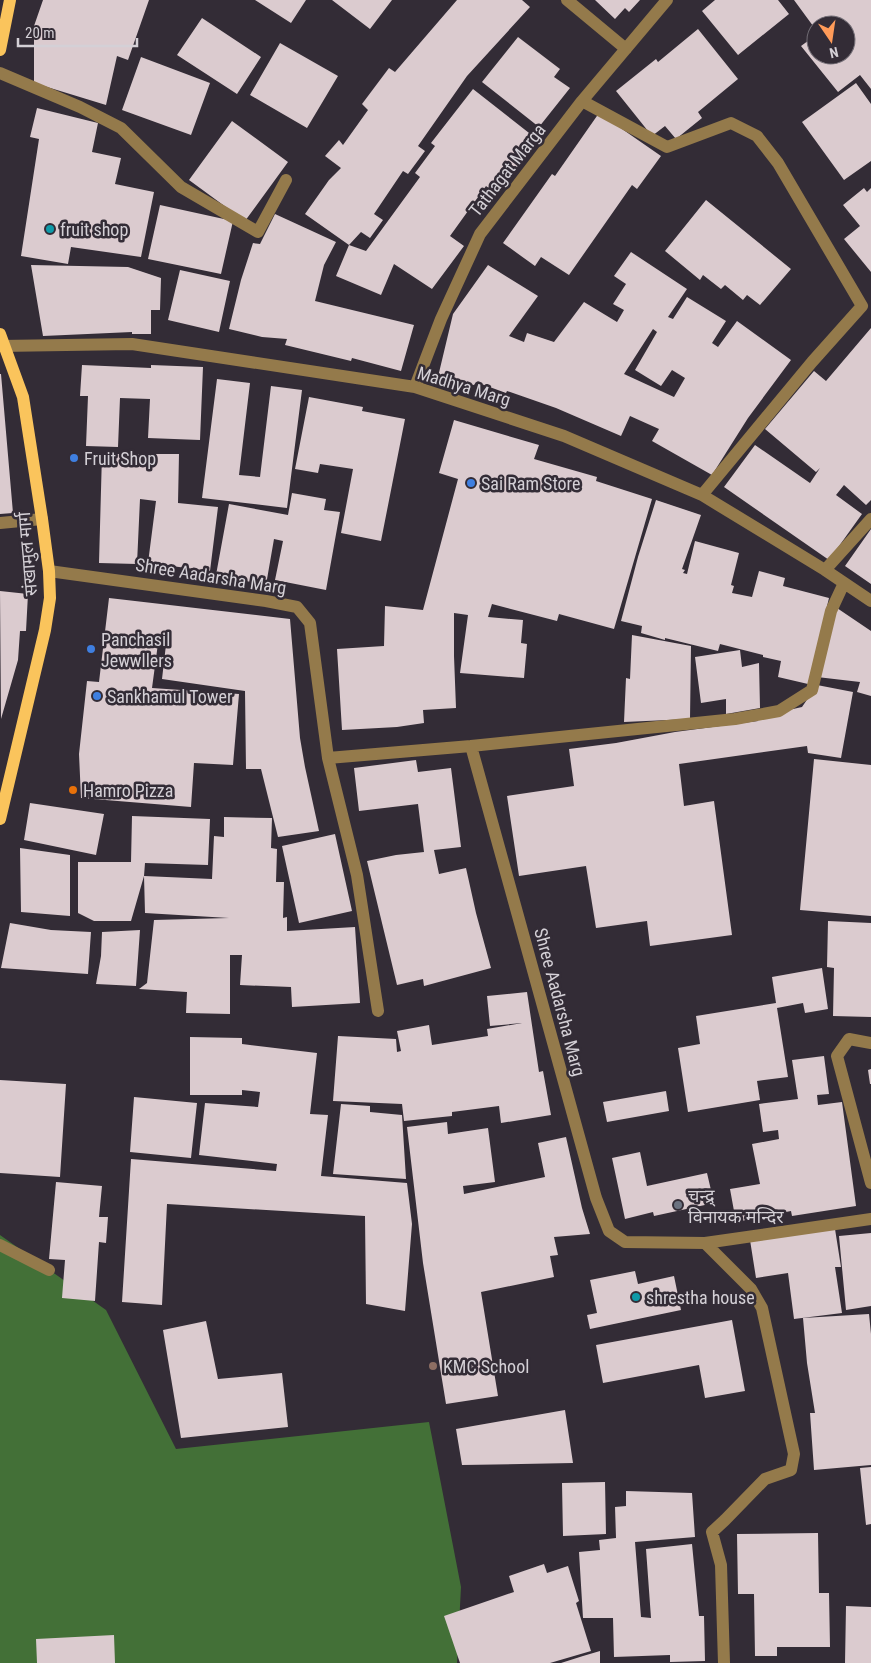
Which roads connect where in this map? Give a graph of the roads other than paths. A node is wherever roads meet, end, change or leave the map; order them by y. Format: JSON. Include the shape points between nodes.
{"nodes":[{"id":1,"x":10,"y":0,"type":"edge"},
{"id":2,"x":567,"y":0,"type":"edge"},
{"id":3,"x":667,"y":0,"type":"edge"},
{"id":4,"x":626,"y":49,"type":"junction"},
{"id":5,"x":0,"y":50,"type":"edge"},
{"id":6,"x":0,"y":73,"type":"edge"},
{"id":7,"x":582,"y":101,"type":"junction"},
{"id":8,"x":286,"y":180,"type":"dead end"},
{"id":9,"x":2,"y":342,"type":"edge"},
{"id":10,"x":416,"y":387,"type":"junction"},
{"id":11,"x":702,"y":495,"type":"junction"},
{"id":12,"x":42,"y":519,"type":"junction"},
{"id":13,"x":871,"y":519,"type":"edge"},
{"id":14,"x":0,"y":523,"type":"edge"},
{"id":15,"x":826,"y":570,"type":"junction"},
{"id":16,"x":49,"y":571,"type":"junction"},
{"id":17,"x":844,"y":582,"type":"junction"},
{"id":18,"x":871,"y":601,"type":"edge"},
{"id":19,"x":471,"y":746,"type":"junction"},
{"id":20,"x":328,"y":758,"type":"junction"},
{"id":21,"x":0,"y":819,"type":"edge"},
{"id":22,"x":378,"y":1012,"type":"dead end"},
{"id":23,"x":871,"y":1043,"type":"edge"},
{"id":24,"x":871,"y":1183,"type":"edge"},
{"id":25,"x":871,"y":1219,"type":"edge"},
{"id":26,"x":705,"y":1243,"type":"junction"},
{"id":27,"x":0,"y":1245,"type":"edge"},
{"id":28,"x":49,"y":1270,"type":"dead end"},
{"id":29,"x":724,"y":1663,"type":"edge"}],
"edges":[{"from":1,"to":5,"type":"main road"},
{"from":2,"to":4,"type":"street"},
{"from":3,"to":4,"type":"street","name":"Tathagat Marga"},
{"from":4,"to":7,"type":"street","name":"Tathagat Marga"},
{"from":6,"to":8,"type":"street","via":[[121,128],[181,187],[258,232]]},
{"from":7,"to":10,"type":"street","name":"Tathagat Marga","via":[[480,234],[441,319]]},
{"from":7,"to":11,"type":"street","via":[[667,148],[731,123],[757,136],[778,163],[862,306]]},
{"from":9,"to":10,"type":"street","name":"Madhya Marg","via":[[132,344]]},
{"from":9,"to":12,"type":"main road","name":"संखामुल मार्ग","via":[[23,397]]},
{"from":10,"to":11,"type":"street","name":"Madhya Marg","via":[[564,436]]},
{"from":11,"to":15,"type":"street","name":"Madhya Marg"},
{"from":12,"to":14,"type":"street"},
{"from":12,"to":16,"type":"main road","name":"संखामुल मार्ग"},
{"from":13,"to":15,"type":"street"},
{"from":15,"to":17,"type":"street","name":"Madhya Marg"},
{"from":16,"to":20,"type":"street","name":"Shree Aadarsha Marg","via":[[296,607],[310,623]]},
{"from":16,"to":21,"type":"main road","name":"संखामुल मार्ग","via":[[50,598],[45,630]]},
{"from":17,"to":18,"type":"street","name":"Madhya Marg"},
{"from":17,"to":19,"type":"street","via":[[831,611],[812,690],[779,711],[734,719]]},
{"from":19,"to":20,"type":"street"},
{"from":19,"to":26,"type":"street","name":"Shree Aadarsha Marg","via":[[596,1198],[609,1231],[625,1242]]},
{"from":20,"to":22,"type":"street","name":"Shree Aadarsha Marg","via":[[357,875]]},
{"from":23,"to":24,"type":"street","via":[[849,1039],[837,1056]]},
{"from":25,"to":26,"type":"street","name":"Shree Aadarsha Marg"},
{"from":26,"to":29,"type":"street","via":[[751,1289],[762,1308],[794,1454],[791,1470],[765,1479],[725,1520],[706,1530],[721,1565]]},
{"from":27,"to":28,"type":"street"}]}
